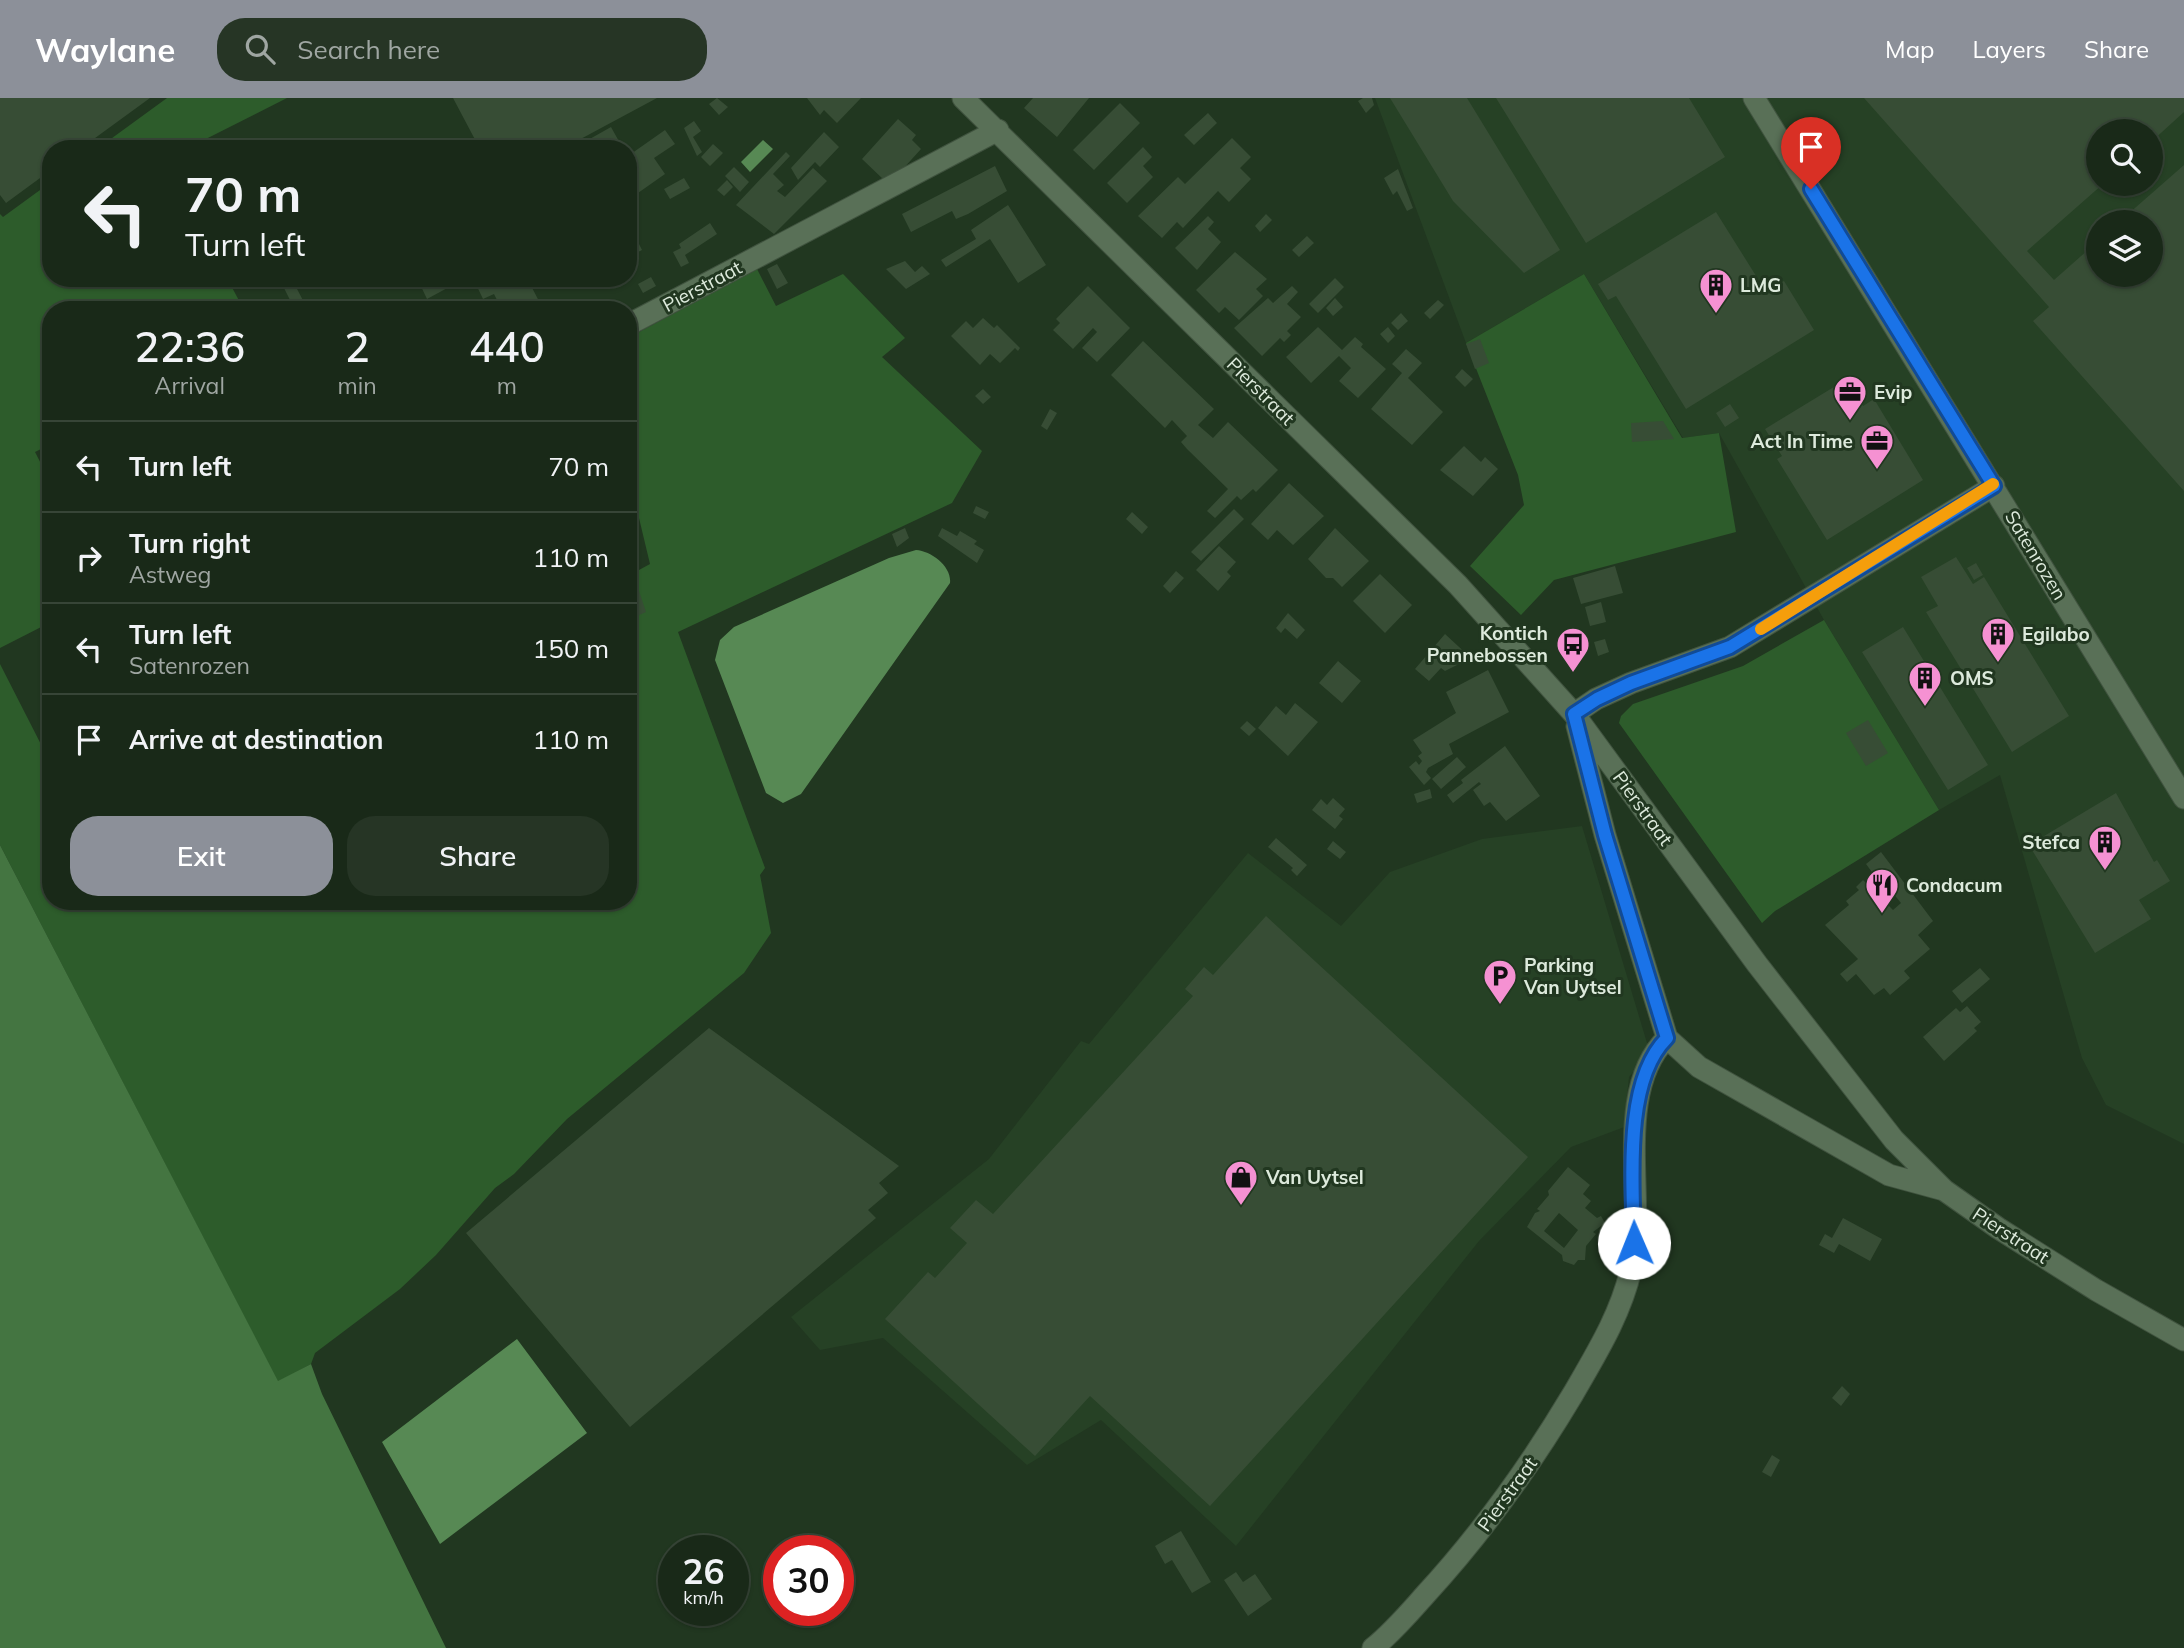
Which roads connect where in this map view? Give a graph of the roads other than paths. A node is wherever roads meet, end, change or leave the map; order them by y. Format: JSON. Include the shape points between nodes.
{"nodes":[{"id":1,"x":963,"y":98,"type":"edge"},
{"id":2,"x":1754,"y":98,"type":"edge"},
{"id":3,"x":998,"y":130,"type":"junction"},
{"id":4,"x":637,"y":320,"type":"edge"},
{"id":5,"x":1994,"y":486,"type":"junction"},
{"id":6,"x":1574,"y":714,"type":"junction"},
{"id":7,"x":2184,"y":798,"type":"edge"},
{"id":8,"x":1667,"y":1038,"type":"junction"},
{"id":9,"x":1944,"y":1190,"type":"junction"},
{"id":10,"x":2184,"y":1340,"type":"edge"},
{"id":11,"x":1373,"y":1648,"type":"edge"}],
"edges":[{"from":1,"to":3,"type":"street","name":"Pierstraat"},
{"from":2,"to":5,"type":"street","name":"Satenrozen"},
{"from":3,"to":4,"type":"street","name":"Pierstraat"},
{"from":3,"to":6,"type":"street","name":"Pierstraat","via":[[1458,585]]},
{"from":5,"to":6,"type":"street","via":[[1730,647],[1631,683]]},
{"from":5,"to":7,"type":"street","name":"Satenrozen"},
{"from":6,"to":8,"type":"street","via":[[1605,835]]},
{"from":6,"to":9,"type":"street","name":"Pierstraat","via":[[1757,964],[1895,1140]]},
{"from":8,"to":9,"type":"street","via":[[1699,1067],[1889,1175]]},
{"from":8,"to":11,"type":"street","name":"Pierstraat","via":[[1644,1073],[1634,1154],[1632,1266],[1615,1318],[1507,1497],[1457,1560]]},
{"from":9,"to":10,"type":"street","name":"Pierstraat","via":[[2096,1290]]}]}
